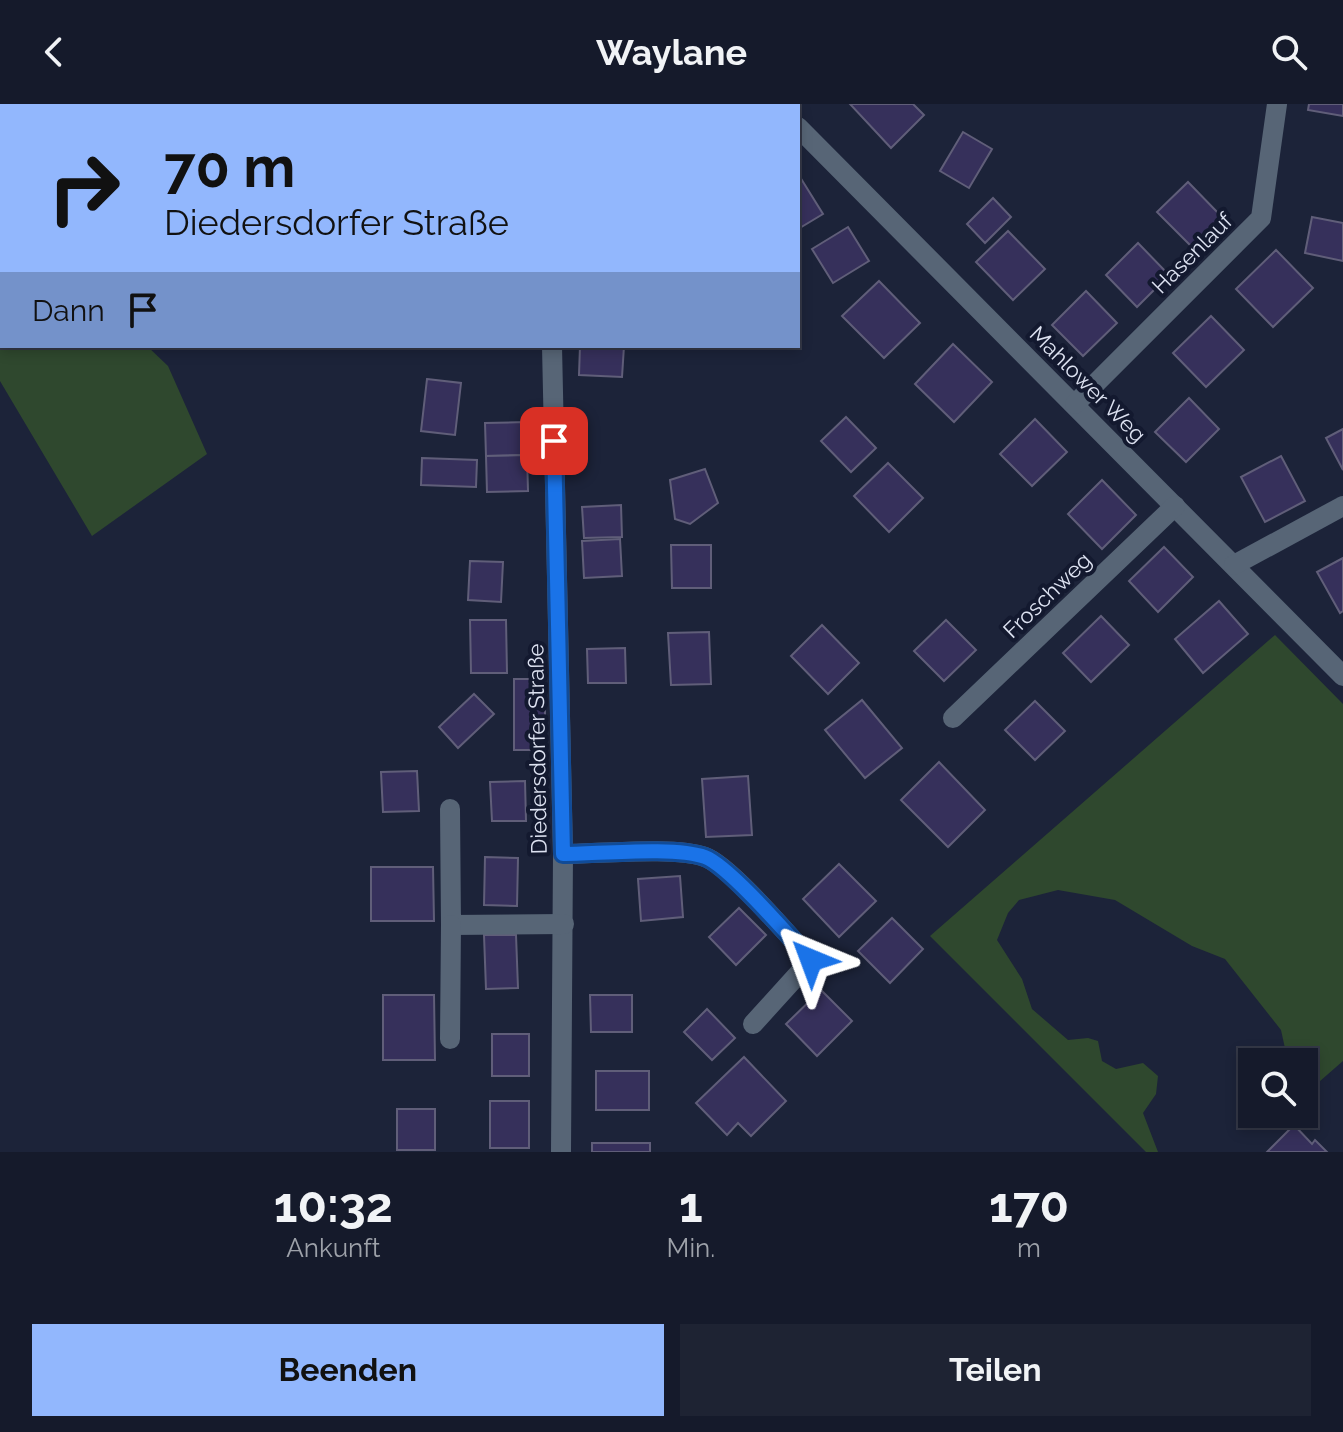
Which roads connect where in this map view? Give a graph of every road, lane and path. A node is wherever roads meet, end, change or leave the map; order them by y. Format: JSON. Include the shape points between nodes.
{"nodes":[{"id":1,"x":1277,"y":104,"type":"edge"},
{"id":2,"x":800,"y":129,"type":"edge"},
{"id":3,"x":552,"y":348,"type":"edge"},
{"id":4,"x":1075,"y":404,"type":"junction"},
{"id":5,"x":1175,"y":506,"type":"junction"},
{"id":6,"x":1343,"y":506,"type":"edge"},
{"id":7,"x":1234,"y":565,"type":"junction"},
{"id":8,"x":1343,"y":676,"type":"edge"},
{"id":9,"x":953,"y":718,"type":"dead end"},
{"id":10,"x":450,"y":809,"type":"dead end"},
{"id":11,"x":563,"y":854,"type":"junction"},
{"id":12,"x":564,"y":924,"type":"junction"},
{"id":13,"x":451,"y":925,"type":"junction"},
{"id":14,"x":753,"y":1024,"type":"dead end"},
{"id":15,"x":450,"y":1039,"type":"dead end"},
{"id":16,"x":561,"y":1152,"type":"edge"}],
"edges":[{"from":1,"to":4,"type":"street","name":"Hasenlauf","via":[[1261,218]]},
{"from":2,"to":4,"type":"street","name":"Mahlower Weg"},
{"from":3,"to":11,"type":"street","name":"Diedersdorfer Straße"},
{"from":4,"to":5,"type":"street","name":"Mahlower Weg"},
{"from":5,"to":7,"type":"street","name":"Mahlower Weg"},
{"from":5,"to":9,"type":"street","name":"Froschweg"},
{"from":6,"to":7,"type":"street"},
{"from":7,"to":8,"type":"street","name":"Mahlower Weg"},
{"from":10,"to":13,"type":"street"},
{"from":11,"to":12,"type":"street","name":"Diedersdorfer Straße"},
{"from":11,"to":14,"type":"street","via":[[687,852],[708,857],[727,872],[811,960]]},
{"from":12,"to":13,"type":"street"},
{"from":12,"to":16,"type":"street","name":"Diedersdorfer Straße"},
{"from":13,"to":15,"type":"street"}]}
